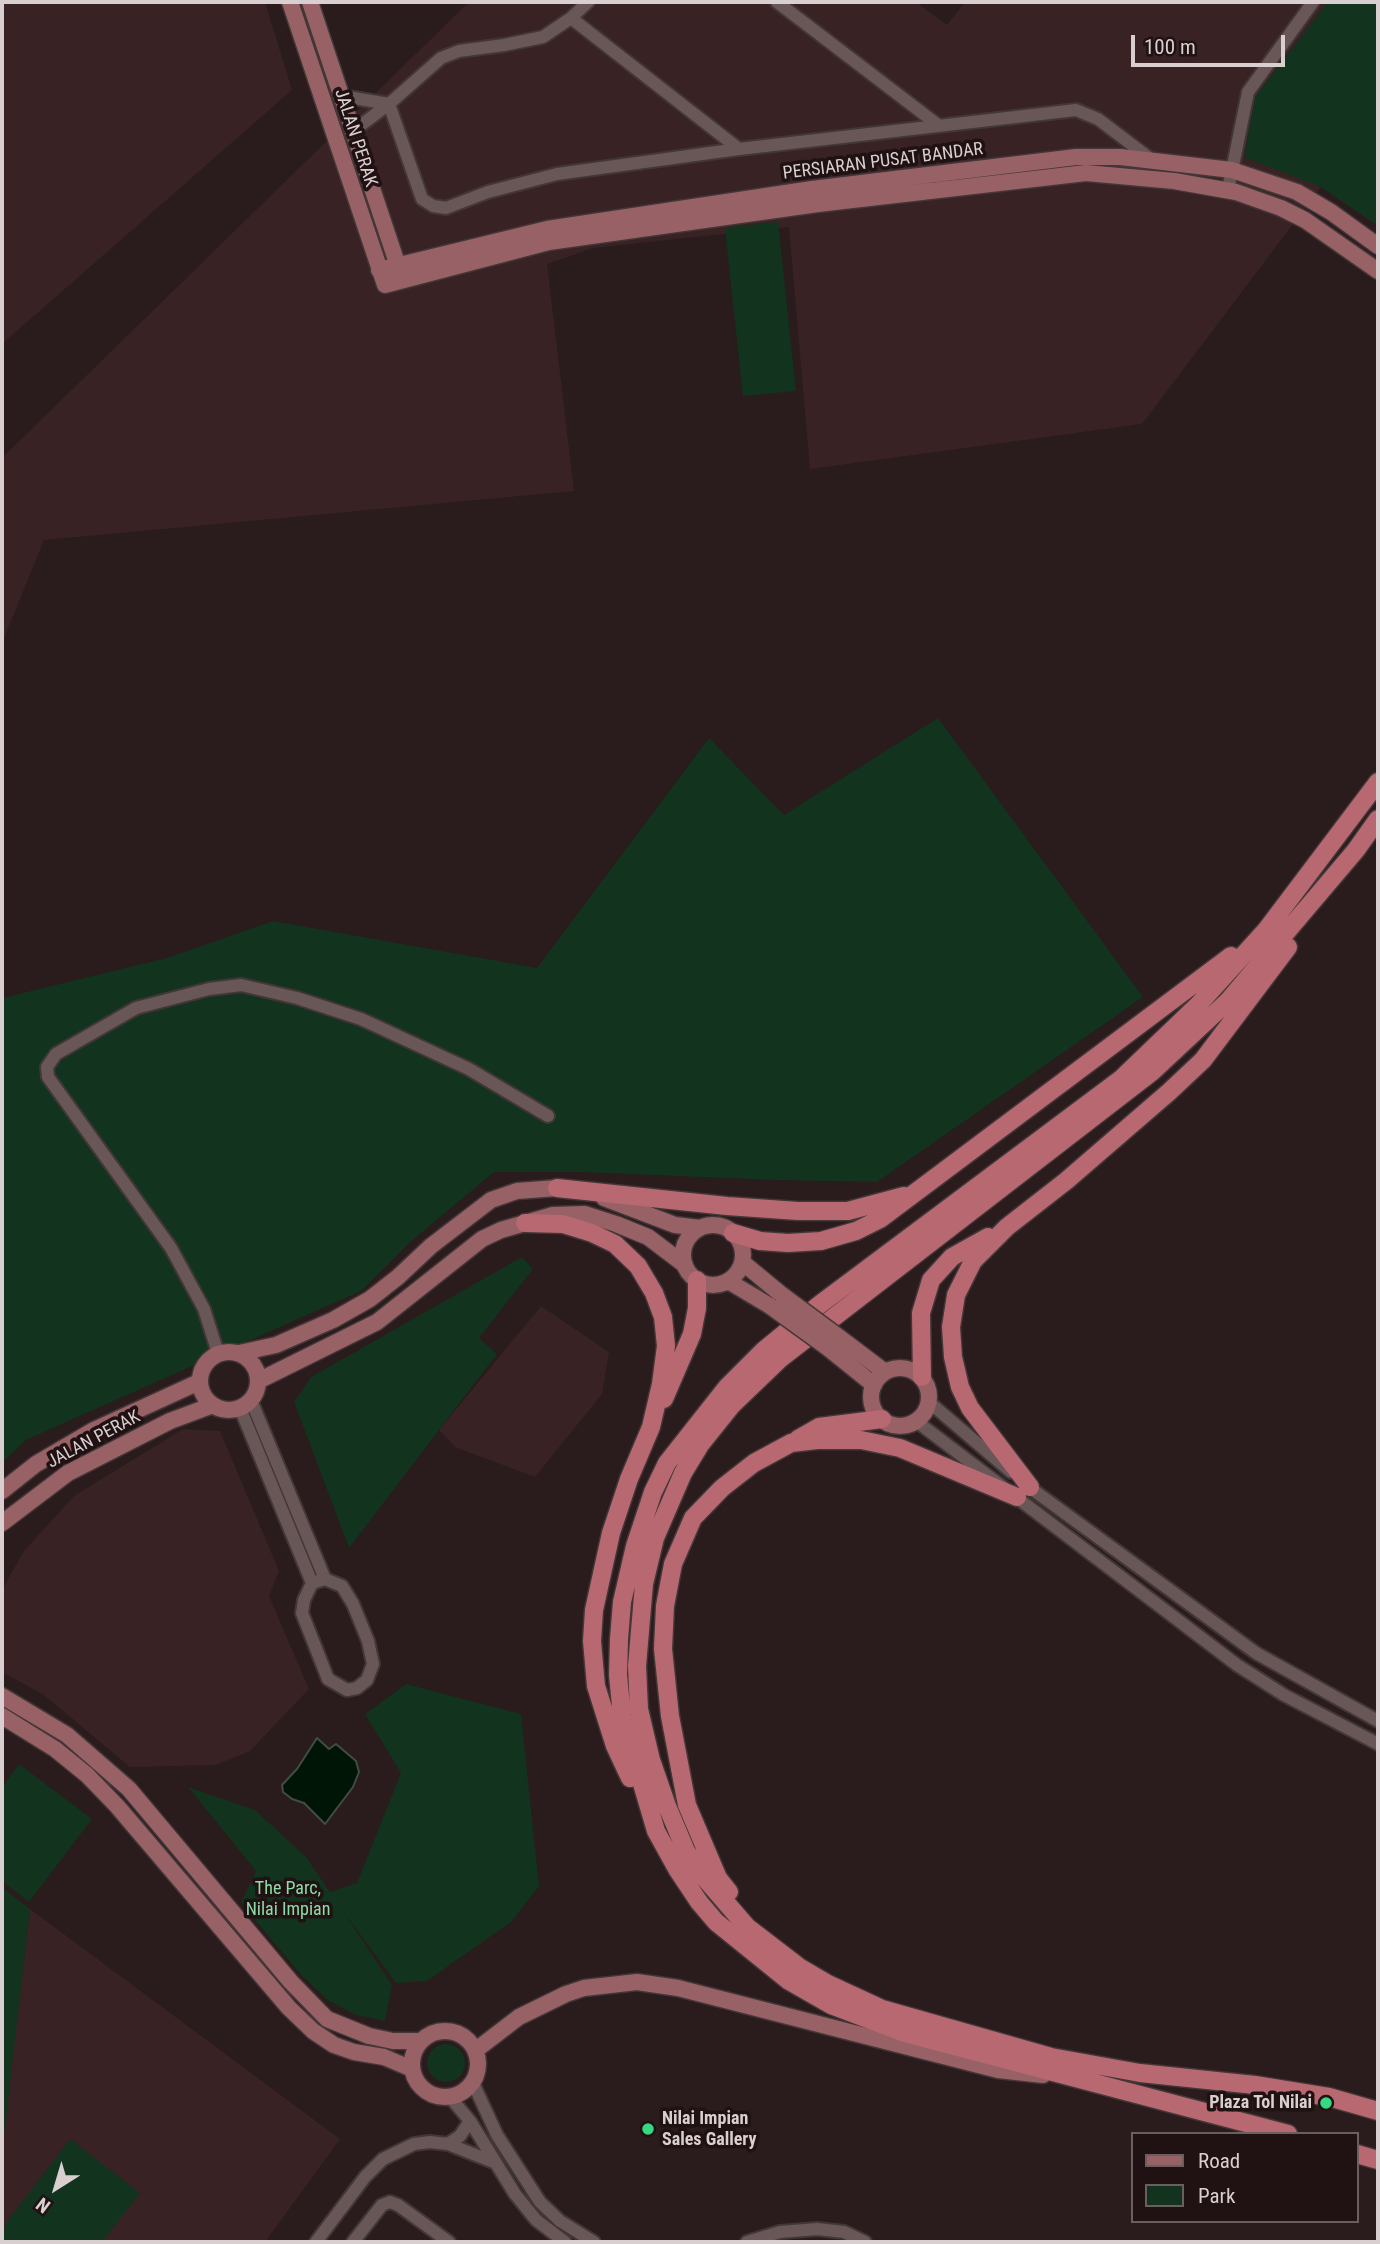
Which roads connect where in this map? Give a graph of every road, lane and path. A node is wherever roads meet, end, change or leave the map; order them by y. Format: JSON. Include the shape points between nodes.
{"nodes":[{"id":1,"x":290,"y":2,"type":"edge"},
{"id":2,"x":310,"y":2,"type":"edge"},
{"id":3,"x":588,"y":2,"type":"edge"},
{"id":4,"x":777,"y":2,"type":"edge"},
{"id":5,"x":1313,"y":2,"type":"edge"},
{"id":6,"x":571,"y":18,"type":"junction"},
{"id":7,"x":340,"y":90,"type":"junction"},
{"id":8,"x":390,"y":104,"type":"junction"},
{"id":9,"x":327,"y":113,"type":"junction"},
{"id":10,"x":938,"y":125,"type":"junction"},
{"id":11,"x":353,"y":131,"type":"junction"},
{"id":12,"x":739,"y":149,"type":"junction"},
{"id":13,"x":1152,"y":160,"type":"junction"},
{"id":14,"x":1232,"y":170,"type":"junction"},
{"id":15,"x":1228,"y":190,"type":"junction"},
{"id":16,"x":1378,"y":246,"type":"edge"},
{"id":17,"x":1378,"y":271,"type":"edge"},
{"id":18,"x":401,"y":273,"type":"junction"},
{"id":19,"x":382,"y":278,"type":"joint"},
{"id":20,"x":1378,"y":782,"type":"edge"},
{"id":21,"x":1378,"y":819,"type":"edge"},
{"id":22,"x":1356,"y":850,"type":"junction"},
{"id":23,"x":1267,"y":929,"type":"junction"},
{"id":24,"x":548,"y":1116,"type":"dead end"},
{"id":25,"x":557,"y":1188,"type":"junction"},
{"id":26,"x":917,"y":1192,"type":"junction"},
{"id":27,"x":524,"y":1223,"type":"junction"},
{"id":28,"x":1007,"y":1227,"type":"junction"},
{"id":29,"x":700,"y":1228,"type":"junction"},
{"id":30,"x":733,"y":1233,"type":"junction"},
{"id":31,"x":742,"y":1262,"type":"junction"},
{"id":32,"x":685,"y":1265,"type":"junction"},
{"id":33,"x":697,"y":1280,"type":"junction"},
{"id":34,"x":727,"y":1281,"type":"junction"},
{"id":35,"x":776,"y":1300,"type":"junction"},
{"id":36,"x":218,"y":1353,"type":"junction"},
{"id":37,"x":239,"y":1353,"type":"junction"},
{"id":38,"x":922,"y":1377,"type":"junction"},
{"id":39,"x":879,"y":1378,"type":"junction"},
{"id":40,"x":258,"y":1381,"type":"junction"},
{"id":41,"x":200,"y":1382,"type":"junction"},
{"id":42,"x":929,"y":1402,"type":"junction"},
{"id":43,"x":245,"y":1404,"type":"junction"},
{"id":44,"x":213,"y":1405,"type":"junction"},
{"id":45,"x":882,"y":1419,"type":"junction"},
{"id":46,"x":916,"y":1421,"type":"junction"},
{"id":47,"x":651,"y":1427,"type":"junction"},
{"id":48,"x":791,"y":1443,"type":"junction"},
{"id":49,"x":2,"y":1490,"type":"edge"},
{"id":50,"x":1023,"y":1492,"type":"junction"},
{"id":51,"x":2,"y":1523,"type":"edge"},
{"id":52,"x":319,"y":1581,"type":"junction"},
{"id":53,"x":2,"y":1696,"type":"edge"},
{"id":54,"x":2,"y":1716,"type":"edge"},
{"id":55,"x":1378,"y":1721,"type":"edge"},
{"id":56,"x":1378,"y":1744,"type":"edge"},
{"id":57,"x":647,"y":1808,"type":"junction"},
{"id":58,"x":747,"y":1927,"type":"junction"},
{"id":59,"x":421,"y":2041,"type":"junction"},
{"id":60,"x":476,"y":2050,"type":"junction"},
{"id":61,"x":412,"y":2069,"type":"junction"},
{"id":62,"x":1070,"y":2078,"type":"junction"},
{"id":63,"x":473,"y":2082,"type":"junction"},
{"id":64,"x":450,"y":2097,"type":"junction"},
{"id":65,"x":1378,"y":2110,"type":"edge"},
{"id":66,"x":470,"y":2122,"type":"junction"},
{"id":67,"x":1280,"y":2132,"type":"edge"},
{"id":68,"x":448,"y":2144,"type":"junction"},
{"id":69,"x":1359,"y":2155,"type":"edge"},
{"id":70,"x":1378,"y":2160,"type":"edge"},
{"id":71,"x":496,"y":2164,"type":"junction"},
{"id":72,"x":316,"y":2242,"type":"edge"},
{"id":73,"x":353,"y":2242,"type":"edge"},
{"id":74,"x":449,"y":2242,"type":"edge"},
{"id":75,"x":565,"y":2242,"type":"edge"},
{"id":76,"x":594,"y":2242,"type":"edge"},
{"id":77,"x":747,"y":2242,"type":"edge"},
{"id":78,"x":865,"y":2242,"type":"edge"}],
"edges":[{"from":1,"to":9,"type":"main road","name":"JALAN PERAK"},
{"from":2,"to":7,"type":"main road","name":"JALAN PERAK"},
{"from":3,"to":6,"type":"street"},
{"from":4,"to":10,"type":"street"},
{"from":5,"to":14,"type":"street","via":[[1248,92]]},
{"from":6,"to":8,"type":"street","via":[[543,37],[441,58]]},
{"from":6,"to":12,"type":"street"},
{"from":7,"to":8,"type":"street"},
{"from":7,"to":9,"type":"main road"},
{"from":7,"to":11,"type":"main road","name":"JALAN PERAK"},
{"from":8,"to":11,"type":"street"},
{"from":8,"to":12,"type":"street","via":[[422,199],[446,208],[557,174]]},
{"from":9,"to":19,"type":"main road","name":"JALAN PERAK"},
{"from":10,"to":12,"type":"street"},
{"from":10,"to":13,"type":"street","via":[[1076,110],[1098,119]]},
{"from":11,"to":18,"type":"main road","name":"JALAN PERAK"},
{"from":13,"to":14,"type":"main road","name":"PERSIARAN PUSAT BANDAR"},
{"from":13,"to":18,"type":"main road","name":"PERSIARAN PUSAT BANDAR","via":[[1076,157],[812,189],[547,229]]},
{"from":14,"to":15,"type":"street"},
{"from":14,"to":16,"type":"main road","name":"PERSIARAN PUSAT BANDAR","via":[[1297,192]]},
{"from":15,"to":17,"type":"main road","name":"PERSIARAN PUSAT BANDAR","via":[[1305,220]]},
{"from":15,"to":18,"type":"main road","name":"PERSIARAN PUSAT BANDAR","via":[[1086,173],[549,242]]},
{"from":18,"to":19,"type":"main road","name":"PERSIARAN PUSAT BANDAR"},
{"from":20,"to":23,"type":"highway"},
{"from":21,"to":22,"type":"highway"},
{"from":22,"to":28,"type":"highway","via":[[1265,981],[1203,1060]]},
{"from":22,"to":58,"type":"highway","via":[[1228,1001],[1153,1071],[781,1358],[732,1405],[683,1473],[655,1538],[644,1584],[637,1666],[639,1709],[651,1760],[686,1850]]},
{"from":23,"to":26,"type":"highway"},
{"from":23,"to":57,"type":"highway","via":[[1198,1005],[1121,1079],[763,1351],[673,1455],[653,1492],[635,1546],[620,1627],[622,1716]]},
{"from":24,"to":36,"type":"street","via":[[469,1069],[361,1019],[241,985],[136,1008],[56,1054],[47,1067],[48,1077],[171,1248],[204,1309]]},
{"from":25,"to":26,"type":"highway","via":[[798,1211],[848,1211]]},
{"from":25,"to":29,"type":"main road","via":[[613,1200],[675,1225]]},
{"from":25,"to":37,"type":"main road","via":[[517,1191],[491,1200],[370,1299],[276,1345]]},
{"from":26,"to":30,"type":"highway","via":[[880,1219],[821,1241],[760,1241]]},
{"from":27,"to":32,"type":"main road","via":[[552,1215],[585,1214],[648,1237]]},
{"from":27,"to":40,"type":"main road","via":[[482,1239],[377,1322]]},
{"from":27,"to":47,"type":"highway","via":[[563,1224],[592,1233],[615,1244],[638,1266],[663,1317],[666,1346]]},
{"from":28,"to":38,"type":"highway","via":[[952,1257],[931,1280],[920,1313]]},
{"from":28,"to":50,"type":"highway","via":[[973,1261],[956,1295],[951,1328],[960,1387]]},
{"from":29,"to":30,"type":"main road","via":[[717,1225]]},
{"from":29,"to":32,"type":"main road","via":[[687,1239]]},
{"from":30,"to":31,"type":"main road","via":[[741,1246]]},
{"from":31,"to":34,"type":"main road"},
{"from":31,"to":35,"type":"main road"},
{"from":32,"to":33,"type":"main road"},
{"from":33,"to":34,"type":"main road","via":[[712,1285]]},
{"from":33,"to":47,"type":"highway","via":[[692,1334]]},
{"from":34,"to":35,"type":"main road"},
{"from":35,"to":39,"type":"main road","bridge":true},
{"from":36,"to":37,"type":"main road"},
{"from":36,"to":41,"type":"main road","via":[[204,1364]]},
{"from":37,"to":40,"type":"main road","via":[[253,1364]]},
{"from":38,"to":39,"type":"main road","via":[[904,1368]]},
{"from":38,"to":42,"type":"main road"},
{"from":39,"to":45,"type":"main road","via":[[872,1403]]},
{"from":40,"to":43,"type":"main road"},
{"from":41,"to":44,"type":"main road"},
{"from":41,"to":49,"type":"main road","name":"JALAN PERAK","via":[[94,1430]]},
{"from":42,"to":46,"type":"main road"},
{"from":42,"to":50,"type":"street"},
{"from":43,"to":44,"type":"main road","via":[[226,1410]]},
{"from":43,"to":52,"type":"street"},
{"from":44,"to":51,"type":"main road","name":"JALAN PERAK","via":[[170,1421],[68,1473]]},
{"from":45,"to":46,"type":"main road","via":[[899,1425]]},
{"from":45,"to":48,"type":"highway","via":[[820,1427]]},
{"from":46,"to":50,"type":"street"},
{"from":47,"to":57,"type":"highway","via":[[611,1533],[592,1641],[596,1686],[615,1746]]},
{"from":48,"to":50,"type":"highway","via":[[861,1440],[900,1448]]},
{"from":48,"to":58,"type":"highway","via":[[754,1463],[693,1518],[673,1564],[665,1606],[663,1650],[670,1716],[687,1805],[718,1878],[741,1906]]},
{"from":50,"to":55,"type":"street","via":[[1256,1653]]},
{"from":50,"to":56,"type":"street","via":[[1237,1665]]},
{"from":52,"to":52,"type":"street","via":[[342,1586],[368,1641],[373,1664],[367,1680],[357,1688],[347,1690],[328,1679],[302,1613],[304,1600]]},
{"from":53,"to":59,"type":"main road","via":[[67,1735],[117,1778],[327,2019],[369,2036]]},
{"from":54,"to":61,"type":"main road","via":[[55,1749],[117,1806],[313,2031],[334,2045]]},
{"from":57,"to":62,"type":"highway","via":[[699,1902],[716,1922],[789,1981],[831,2006],[905,2033]]},
{"from":58,"to":65,"type":"highway","via":[[799,1967],[838,1989],[882,2009],[953,2030],[1064,2059],[1329,2096]]},
{"from":59,"to":60,"type":"main road","via":[[436,2032],[454,2032]]},
{"from":59,"to":61,"type":"main road"},
{"from":60,"to":62,"type":"main road","via":[[519,2017],[566,1994],[637,1982],[998,2070]]},
{"from":60,"to":63,"type":"main road","via":[[478,2067]]},
{"from":61,"to":64,"type":"main road","via":[[430,2094]]},
{"from":62,"to":67,"type":"highway"},
{"from":63,"to":64,"type":"main road"},
{"from":63,"to":76,"type":"street","via":[[497,2136],[540,2202]]},
{"from":64,"to":66,"type":"street"},
{"from":66,"to":68,"type":"street"},
{"from":66,"to":71,"type":"street"},
{"from":68,"to":71,"type":"street"},
{"from":68,"to":72,"type":"street","via":[[414,2144],[383,2159]]},
{"from":69,"to":70,"type":"highway"},
{"from":71,"to":75,"type":"street","via":[[536,2220]]},
{"from":73,"to":74,"type":"street","via":[[386,2203],[398,2205]]},
{"from":77,"to":78,"type":"street","via":[[817,2228],[844,2232]]}]}
